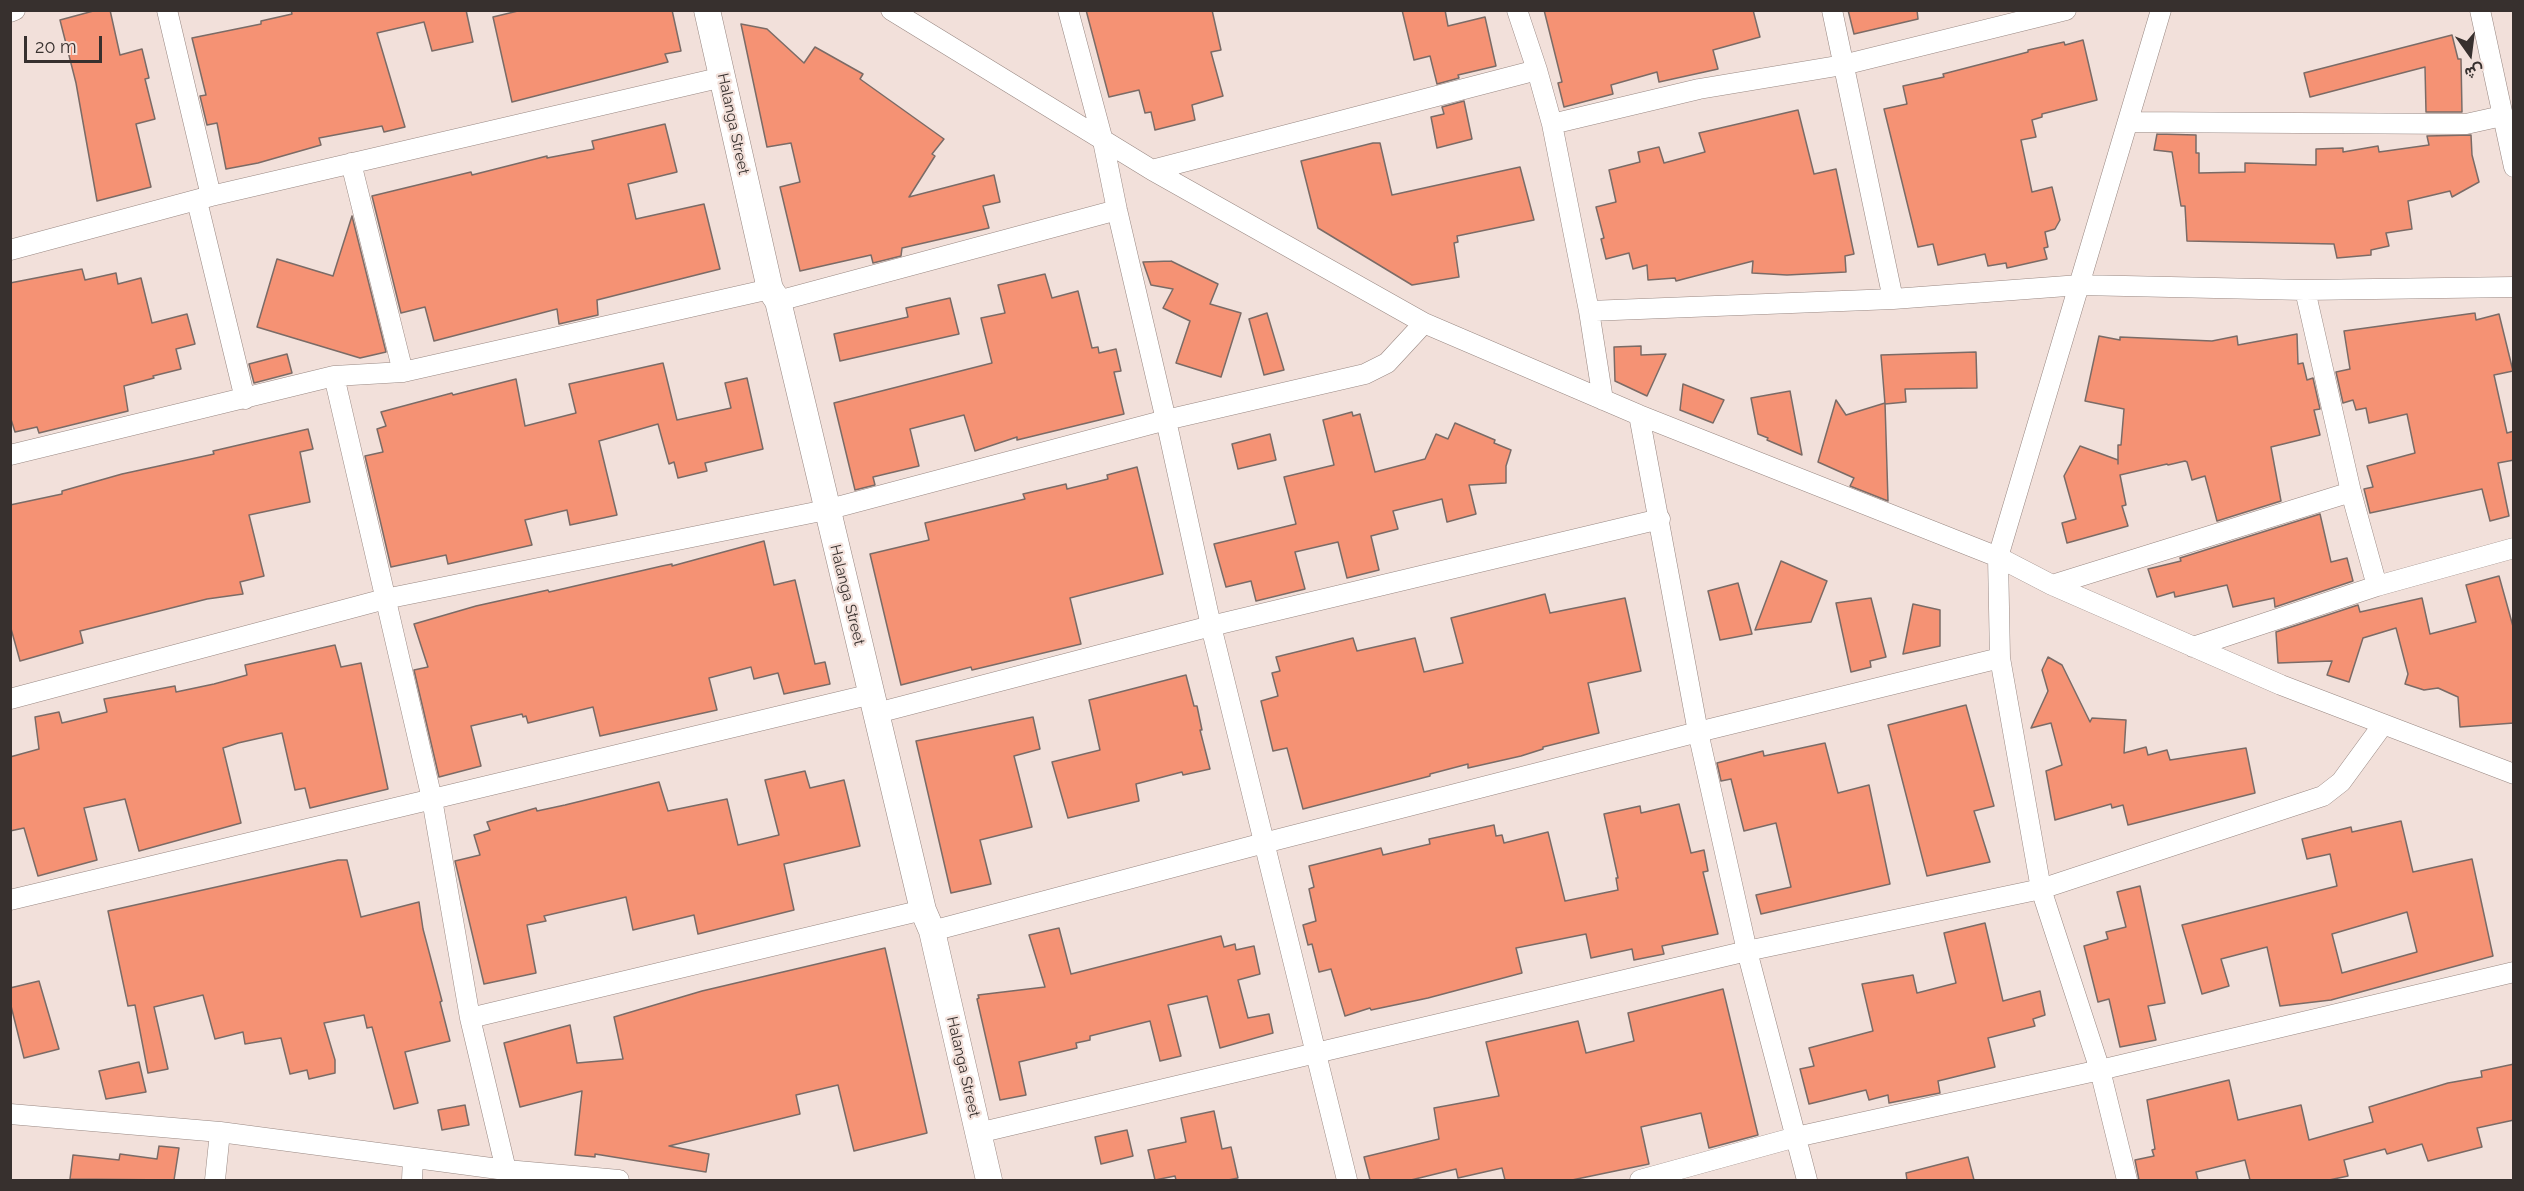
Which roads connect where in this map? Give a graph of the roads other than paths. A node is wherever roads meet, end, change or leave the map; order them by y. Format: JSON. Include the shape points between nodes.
{"nodes":[{"id":1,"x":15,"y":10,"type":"edge"},
{"id":2,"x":167,"y":10,"type":"edge"},
{"id":3,"x":707,"y":10,"type":"edge"},
{"id":4,"x":891,"y":10,"type":"edge"},
{"id":5,"x":1068,"y":10,"type":"edge"},
{"id":6,"x":1517,"y":10,"type":"edge"},
{"id":7,"x":1832,"y":10,"type":"edge"},
{"id":8,"x":2066,"y":10,"type":"edge"},
{"id":9,"x":2161,"y":10,"type":"edge"},
{"id":10,"x":2480,"y":10,"type":"edge"},
{"id":11,"x":10,"y":12,"type":"edge"},
{"id":12,"x":1843,"y":65,"type":"junction"},
{"id":13,"x":1537,"y":70,"type":"junction"},
{"id":14,"x":723,"y":77,"type":"junction"},
{"id":15,"x":2508,"y":119,"type":"edge"},
{"id":16,"x":2129,"y":122,"type":"junction"},
{"id":17,"x":1552,"y":124,"type":"junction"},
{"id":18,"x":1103,"y":141,"type":"junction"},
{"id":19,"x":351,"y":163,"type":"junction"},
{"id":20,"x":2514,"y":167,"type":"edge"},
{"id":21,"x":1152,"y":170,"type":"junction"},
{"id":22,"x":204,"y":199,"type":"junction"},
{"id":23,"x":1117,"y":210,"type":"junction"},
{"id":24,"x":10,"y":250,"type":"edge"},
{"id":25,"x":2080,"y":285,"type":"junction"},
{"id":26,"x":2514,"y":287,"type":"edge"},
{"id":27,"x":2305,"y":290,"type":"junction"},
{"id":28,"x":774,"y":295,"type":"junction"},
{"id":29,"x":1893,"y":298,"type":"junction"},
{"id":30,"x":1589,"y":311,"type":"junction"},
{"id":31,"x":1424,"y":323,"type":"junction"},
{"id":32,"x":403,"y":372,"type":"junction"},
{"id":33,"x":334,"y":376,"type":"junction"},
{"id":34,"x":245,"y":399,"type":"junction"},
{"id":35,"x":1603,"y":400,"type":"junction"},
{"id":36,"x":1638,"y":415,"type":"junction"},
{"id":37,"x":1166,"y":420,"type":"junction"},
{"id":38,"x":10,"y":455,"type":"edge"},
{"id":39,"x":2351,"y":492,"type":"junction"},
{"id":40,"x":826,"y":510,"type":"junction"},
{"id":41,"x":1659,"y":519,"type":"junction"},
{"id":42,"x":2514,"y":548,"type":"edge"},
{"id":43,"x":1998,"y":557,"type":"junction"},
{"id":44,"x":2052,"y":585,"type":"junction"},
{"id":45,"x":2377,"y":586,"type":"junction"},
{"id":46,"x":385,"y":599,"type":"junction"},
{"id":47,"x":1211,"y":626,"type":"junction"},
{"id":48,"x":2193,"y":647,"type":"junction"},
{"id":49,"x":2000,"y":658,"type":"junction"},
{"id":50,"x":10,"y":699,"type":"edge"},
{"id":51,"x":874,"y":703,"type":"junction"},
{"id":52,"x":2382,"y":726,"type":"junction"},
{"id":53,"x":1698,"y":732,"type":"junction"},
{"id":54,"x":2514,"y":774,"type":"edge"},
{"id":55,"x":432,"y":800,"type":"junction"},
{"id":56,"x":1264,"y":843,"type":"junction"},
{"id":57,"x":2041,"y":889,"type":"junction"},
{"id":58,"x":10,"y":900,"type":"edge"},
{"id":59,"x":927,"y":921,"type":"junction"},
{"id":60,"x":1748,"y":951,"type":"junction"},
{"id":61,"x":2514,"y":972,"type":"edge"},
{"id":62,"x":470,"y":1018,"type":"junction"},
{"id":63,"x":1315,"y":1054,"type":"junction"},
{"id":64,"x":2100,"y":1070,"type":"junction"},
{"id":65,"x":10,"y":1113,"type":"edge"},
{"id":66,"x":220,"y":1132,"type":"junction"},
{"id":67,"x":978,"y":1133,"type":"junction"},
{"id":68,"x":1796,"y":1137,"type":"junction"},
{"id":69,"x":413,"y":1158,"type":"junction"},
{"id":70,"x":506,"y":1170,"type":"junction"},
{"id":71,"x":215,"y":1180,"type":"edge"},
{"id":72,"x":411,"y":1180,"type":"edge"},
{"id":73,"x":619,"y":1180,"type":"edge"},
{"id":74,"x":989,"y":1180,"type":"edge"},
{"id":75,"x":1347,"y":1180,"type":"edge"},
{"id":76,"x":1640,"y":1180,"type":"edge"},
{"id":77,"x":1807,"y":1180,"type":"edge"},
{"id":78,"x":2127,"y":1180,"type":"edge"}],
"edges":[{"from":1,"to":11,"type":"street"},
{"from":2,"to":22,"type":"street"},
{"from":3,"to":14,"type":"street","name":"Halanga Street"},
{"from":4,"to":18,"type":"street"},
{"from":5,"to":18,"type":"street"},
{"from":6,"to":13,"type":"street"},
{"from":7,"to":12,"type":"street"},
{"from":8,"to":12,"type":"street"},
{"from":9,"to":16,"type":"street"},
{"from":10,"to":15,"type":"street"},
{"from":12,"to":17,"type":"street","via":[[1699,89]]},
{"from":12,"to":29,"type":"street"},
{"from":13,"to":17,"type":"street"},
{"from":13,"to":21,"type":"street"},
{"from":14,"to":19,"type":"street"},
{"from":14,"to":28,"type":"street","name":"Halanga Street"},
{"from":15,"to":16,"type":"street","via":[[2466,124]]},
{"from":15,"to":20,"type":"street"},
{"from":16,"to":25,"type":"street"},
{"from":17,"to":30,"type":"street"},
{"from":18,"to":21,"type":"street"},
{"from":18,"to":23,"type":"street"},
{"from":19,"to":22,"type":"street"},
{"from":19,"to":32,"type":"street"},
{"from":21,"to":31,"type":"street"},
{"from":22,"to":24,"type":"street"},
{"from":22,"to":34,"type":"street"},
{"from":23,"to":28,"type":"street"},
{"from":23,"to":37,"type":"street"},
{"from":25,"to":27,"type":"street"},
{"from":25,"to":29,"type":"street"},
{"from":25,"to":43,"type":"street"},
{"from":26,"to":27,"type":"street"},
{"from":27,"to":39,"type":"street"},
{"from":28,"to":32,"type":"street"},
{"from":28,"to":40,"type":"street","name":"Halanga Street"},
{"from":29,"to":30,"type":"street"},
{"from":30,"to":35,"type":"street"},
{"from":31,"to":35,"type":"street"},
{"from":31,"to":37,"type":"street","via":[[1377,369]]},
{"from":32,"to":33,"type":"street"},
{"from":33,"to":34,"type":"street"},
{"from":33,"to":46,"type":"street"},
{"from":34,"to":38,"type":"street"},
{"from":35,"to":36,"type":"street"},
{"from":36,"to":41,"type":"street"},
{"from":36,"to":43,"type":"street"},
{"from":37,"to":40,"type":"street"},
{"from":37,"to":47,"type":"street"},
{"from":39,"to":44,"type":"street"},
{"from":39,"to":45,"type":"street"},
{"from":40,"to":46,"type":"street"},
{"from":40,"to":51,"type":"street","name":"Halanga Street"},
{"from":41,"to":47,"type":"street"},
{"from":41,"to":53,"type":"street"},
{"from":42,"to":45,"type":"street"},
{"from":43,"to":44,"type":"street"},
{"from":43,"to":49,"type":"street"},
{"from":44,"to":48,"type":"street"},
{"from":45,"to":48,"type":"street"},
{"from":46,"to":50,"type":"street"},
{"from":46,"to":55,"type":"street"},
{"from":47,"to":51,"type":"street"},
{"from":47,"to":56,"type":"street"},
{"from":48,"to":52,"type":"street"},
{"from":49,"to":53,"type":"street"},
{"from":49,"to":57,"type":"street"},
{"from":51,"to":55,"type":"street"},
{"from":51,"to":59,"type":"street","name":"Halanga Street"},
{"from":52,"to":54,"type":"street"},
{"from":52,"to":57,"type":"street","via":[[2341,782],[2323,796]]},
{"from":53,"to":56,"type":"street"},
{"from":53,"to":60,"type":"street"},
{"from":55,"to":58,"type":"street"},
{"from":55,"to":62,"type":"street"},
{"from":56,"to":59,"type":"street"},
{"from":56,"to":63,"type":"street"},
{"from":57,"to":60,"type":"street"},
{"from":57,"to":64,"type":"street"},
{"from":59,"to":62,"type":"street"},
{"from":59,"to":67,"type":"street","name":"Halanga Street"},
{"from":60,"to":63,"type":"street"},
{"from":60,"to":68,"type":"street"},
{"from":61,"to":64,"type":"street"},
{"from":62,"to":70,"type":"street"},
{"from":63,"to":67,"type":"street"},
{"from":63,"to":75,"type":"street"},
{"from":64,"to":68,"type":"street"},
{"from":64,"to":78,"type":"street"},
{"from":65,"to":66,"type":"street"},
{"from":66,"to":69,"type":"street"},
{"from":66,"to":71,"type":"street"},
{"from":67,"to":74,"type":"street","name":"Halanga Street"},
{"from":68,"to":76,"type":"street"},
{"from":68,"to":77,"type":"street"},
{"from":69,"to":70,"type":"street"},
{"from":69,"to":72,"type":"street"},
{"from":70,"to":73,"type":"street"}]}
